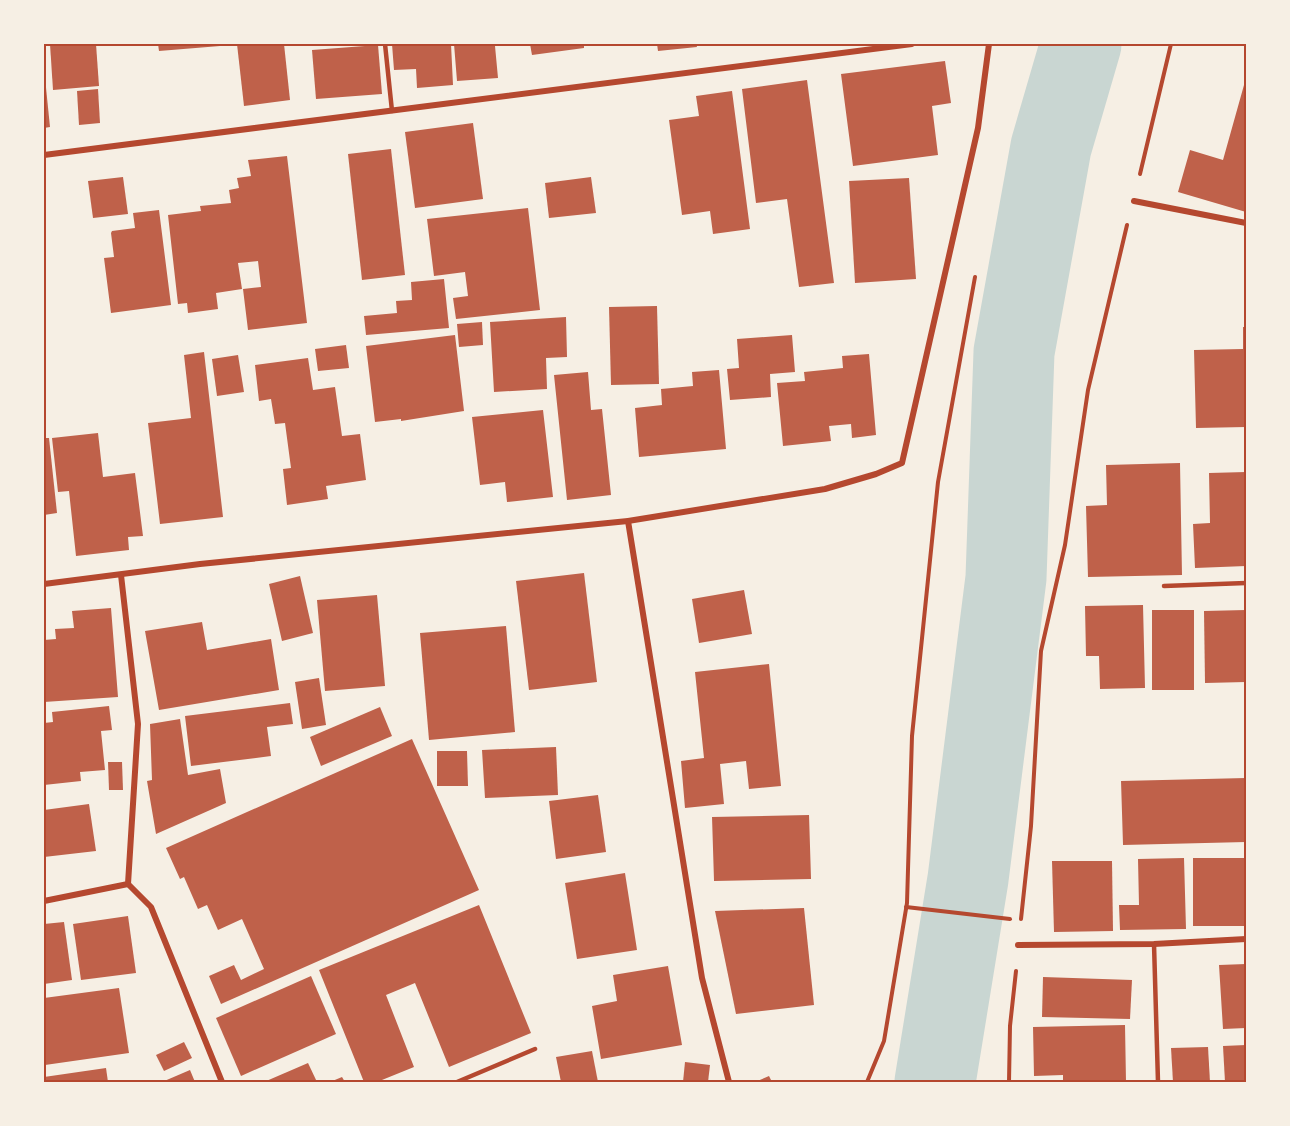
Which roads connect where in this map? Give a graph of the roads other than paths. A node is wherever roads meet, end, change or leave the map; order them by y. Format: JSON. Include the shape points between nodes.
{"nodes":[{"id":1,"x":385,"y":44,"type":"edge"},
{"id":2,"x":912,"y":44,"type":"edge"},
{"id":3,"x":989,"y":44,"type":"edge"},
{"id":4,"x":392,"y":111,"type":"junction"},
{"id":5,"x":44,"y":155,"type":"edge"},
{"id":6,"x":1134,"y":201,"type":"road end"},
{"id":7,"x":1246,"y":223,"type":"edge"},
{"id":8,"x":628,"y":521,"type":"junction"},
{"id":9,"x":121,"y":575,"type":"junction"},
{"id":10,"x":44,"y":584,"type":"edge"},
{"id":11,"x":1246,"y":584,"type":"edge"},
{"id":12,"x":1164,"y":586,"type":"dead end"},
{"id":13,"x":128,"y":884,"type":"junction"},
{"id":14,"x":44,"y":901,"type":"edge"},
{"id":15,"x":1246,"y":939,"type":"edge"},
{"id":16,"x":1154,"y":944,"type":"junction"},
{"id":17,"x":1018,"y":945,"type":"road end"},
{"id":18,"x":535,"y":1049,"type":"dead end"},
{"id":19,"x":222,"y":1083,"type":"edge"},
{"id":20,"x":457,"y":1083,"type":"edge"},
{"id":21,"x":729,"y":1083,"type":"edge"},
{"id":22,"x":1158,"y":1083,"type":"edge"}],
"edges":[{"from":1,"to":4,"type":"lane"},
{"from":2,"to":4,"type":"street"},
{"from":3,"to":8,"type":"street","via":[[978,128],[902,463],[825,489]]},
{"from":4,"to":5,"type":"street"},
{"from":6,"to":7,"type":"street"},
{"from":8,"to":9,"type":"street"},
{"from":8,"to":21,"type":"street","via":[[702,978]]},
{"from":9,"to":10,"type":"street"},
{"from":9,"to":13,"type":"street","via":[[138,724]]},
{"from":11,"to":12,"type":"lane"},
{"from":13,"to":14,"type":"street"},
{"from":13,"to":19,"type":"street","via":[[151,907]]},
{"from":15,"to":16,"type":"street"},
{"from":16,"to":17,"type":"street"},
{"from":16,"to":22,"type":"lane"},
{"from":18,"to":20,"type":"lane"}]}
